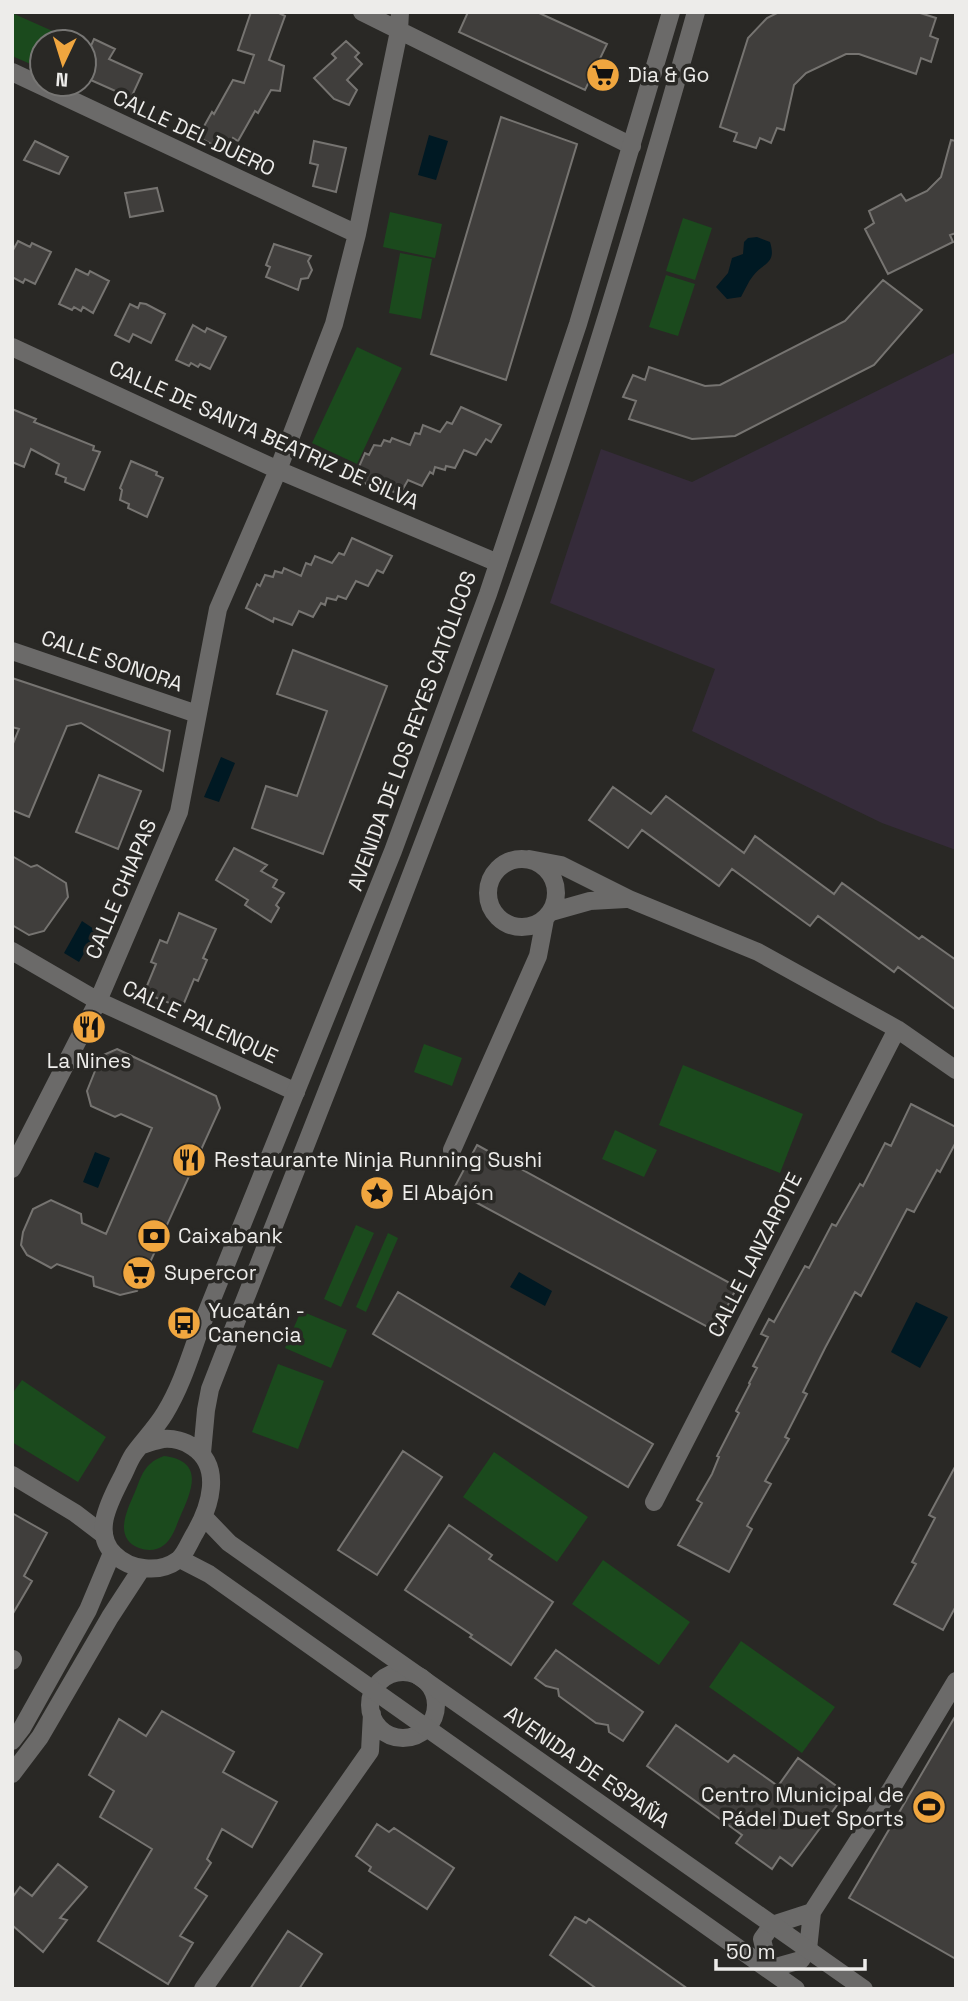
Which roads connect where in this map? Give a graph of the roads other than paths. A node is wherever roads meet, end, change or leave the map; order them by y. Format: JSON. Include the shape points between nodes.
{"nodes":[{"id":1,"x":362,"y":12,"type":"edge"},
{"id":2,"x":400,"y":12,"type":"edge"},
{"id":3,"x":671,"y":12,"type":"edge"},
{"id":4,"x":696,"y":12,"type":"edge"},
{"id":5,"x":399,"y":31,"type":"junction"},
{"id":6,"x":12,"y":72,"type":"edge"},
{"id":7,"x":632,"y":146,"type":"junction"},
{"id":8,"x":357,"y":234,"type":"junction"},
{"id":9,"x":12,"y":347,"type":"edge"},
{"id":10,"x":278,"y":470,"type":"junction"},
{"id":11,"x":498,"y":563,"type":"junction"},
{"id":12,"x":12,"y":651,"type":"edge"},
{"id":13,"x":197,"y":714,"type":"junction"},
{"id":14,"x":529,"y":859,"type":"junction"},
{"id":15,"x":629,"y":899,"type":"junction"},
{"id":16,"x":548,"y":915,"type":"junction"},
{"id":17,"x":520,"y":927,"type":"junction"},
{"id":18,"x":12,"y":951,"type":"edge"},
{"id":19,"x":538,"y":956,"type":"junction"},
{"id":20,"x":98,"y":1001,"type":"junction"},
{"id":21,"x":897,"y":1030,"type":"junction"},
{"id":22,"x":956,"y":1070,"type":"edge"},
{"id":23,"x":296,"y":1092,"type":"junction"},
{"id":24,"x":452,"y":1150,"type":"dead end"},
{"id":25,"x":12,"y":1169,"type":"edge"},
{"id":26,"x":142,"y":1445,"type":"junction"},
{"id":27,"x":202,"y":1453,"type":"junction"},
{"id":28,"x":12,"y":1475,"type":"edge"},
{"id":29,"x":654,"y":1502,"type":"dead end"},
{"id":30,"x":204,"y":1517,"type":"junction"},
{"id":31,"x":104,"y":1535,"type":"junction"},
{"id":32,"x":112,"y":1553,"type":"junction"},
{"id":33,"x":180,"y":1559,"type":"junction"},
{"id":34,"x":142,"y":1568,"type":"junction"},
{"id":35,"x":422,"y":1679,"type":"junction"},
{"id":36,"x":956,"y":1681,"type":"edge"},
{"id":37,"x":374,"y":1690,"type":"junction"},
{"id":38,"x":372,"y":1714,"type":"junction"},
{"id":39,"x":428,"y":1728,"type":"junction"},
{"id":40,"x":403,"y":1738,"type":"junction"},
{"id":41,"x":12,"y":1741,"type":"edge"},
{"id":42,"x":370,"y":1751,"type":"junction"},
{"id":43,"x":12,"y":1774,"type":"edge"},
{"id":44,"x":813,"y":1912,"type":"junction"},
{"id":45,"x":772,"y":1925,"type":"junction"},
{"id":46,"x":808,"y":1949,"type":"junction"},
{"id":47,"x":769,"y":1969,"type":"junction"},
{"id":48,"x":203,"y":1989,"type":"edge"},
{"id":49,"x":796,"y":1989,"type":"edge"},
{"id":50,"x":864,"y":1989,"type":"edge"}],
"edges":[{"from":1,"to":5,"type":"street"},
{"from":2,"to":5,"type":"street","name":"CALLE CHIAPAS"},
{"from":3,"to":7,"type":"street","name":"AVENIDA DE LOS REYES CATÓLICOS"},
{"from":4,"to":27,"type":"street","via":[[604,331],[520,581],[417,859],[210,1388]]},
{"from":5,"to":7,"type":"street"},
{"from":5,"to":8,"type":"street","name":"CALLE CHIAPAS"},
{"from":6,"to":8,"type":"street","name":"CALLE DEL DUERO"},
{"from":7,"to":11,"type":"street","name":"AVENIDA DE LOS REYES CATÓLICOS"},
{"from":8,"to":10,"type":"street","name":"CALLE CHIAPAS","via":[[334,324]]},
{"from":9,"to":10,"type":"street","name":"CALLE DE SANTA BEATRIZ DE SILVA"},
{"from":10,"to":11,"type":"street","name":"CALLE DE SANTA BEATRIZ DE SILVA"},
{"from":10,"to":13,"type":"street","name":"CALLE CHIAPAS","via":[[218,609]]},
{"from":11,"to":23,"type":"street","name":"AVENIDA DE LOS REYES CATÓLICOS","via":[[393,851]]},
{"from":12,"to":13,"type":"street","name":"CALLE SONORA"},
{"from":13,"to":20,"type":"street","name":"CALLE CHIAPAS","via":[[179,812]]},
{"from":14,"to":15,"type":"street","via":[[561,865]]},
{"from":14,"to":16,"type":"street","via":[[553,876],[557,895]]},
{"from":14,"to":17,"type":"street","via":[[500,866],[489,882],[494,912],[509,925]]},
{"from":15,"to":16,"type":"street","via":[[590,901]]},
{"from":15,"to":21,"type":"street","via":[[758,952]]},
{"from":16,"to":17,"type":"street"},
{"from":16,"to":19,"type":"street"},
{"from":17,"to":19,"type":"street"},
{"from":18,"to":20,"type":"street","name":"CALLE PALENQUE"},
{"from":19,"to":24,"type":"street"},
{"from":20,"to":23,"type":"street","name":"CALLE PALENQUE"},
{"from":20,"to":25,"type":"street","name":"CALLE CHIAPAS"},
{"from":21,"to":22,"type":"street"},
{"from":21,"to":29,"type":"street","name":"CALLE LANZAROTE"},
{"from":23,"to":26,"type":"street","name":"AVENIDA DE LOS REYES CATÓLICOS","via":[[181,1381]]},
{"from":26,"to":27,"type":"street","via":[[164,1439],[185,1441]]},
{"from":26,"to":31,"type":"street","via":[[110,1502]]},
{"from":27,"to":30,"type":"street","via":[[211,1476]]},
{"from":28,"to":31,"type":"street"},
{"from":30,"to":33,"type":"street"},
{"from":30,"to":35,"type":"street","name":"AVENIDA DE ESPAÑA","via":[[229,1543]]},
{"from":31,"to":32,"type":"street"},
{"from":32,"to":34,"type":"street"},
{"from":32,"to":41,"type":"street","via":[[88,1610]]},
{"from":33,"to":34,"type":"street","via":[[162,1567]]},
{"from":33,"to":37,"type":"street","via":[[209,1574]]},
{"from":34,"to":43,"type":"street","via":[[40,1737]]},
{"from":35,"to":37,"type":"street","name":"AVENIDA DE ESPAÑA","via":[[412,1674],[390,1675]]},
{"from":35,"to":39,"type":"street","via":[[435,1696],[434,1718]]},
{"from":35,"to":45,"type":"street","name":"AVENIDA DE ESPAÑA"},
{"from":36,"to":44,"type":"street"},
{"from":37,"to":38,"type":"street"},
{"from":37,"to":39,"type":"street"},
{"from":38,"to":40,"type":"street","via":[[383,1731]]},
{"from":38,"to":42,"type":"street"},
{"from":39,"to":40,"type":"street"},
{"from":39,"to":47,"type":"street"},
{"from":40,"to":42,"type":"street"},
{"from":42,"to":48,"type":"street"},
{"from":44,"to":45,"type":"street"},
{"from":44,"to":46,"type":"street"},
{"from":45,"to":46,"type":"street","name":"AVENIDA DE ESPAÑA"},
{"from":45,"to":47,"type":"street","via":[[761,1939]]},
{"from":46,"to":47,"type":"street","via":[[801,1960]]},
{"from":46,"to":50,"type":"street","name":"AVENIDA DE ESPAÑA"},
{"from":47,"to":49,"type":"street"}]}
